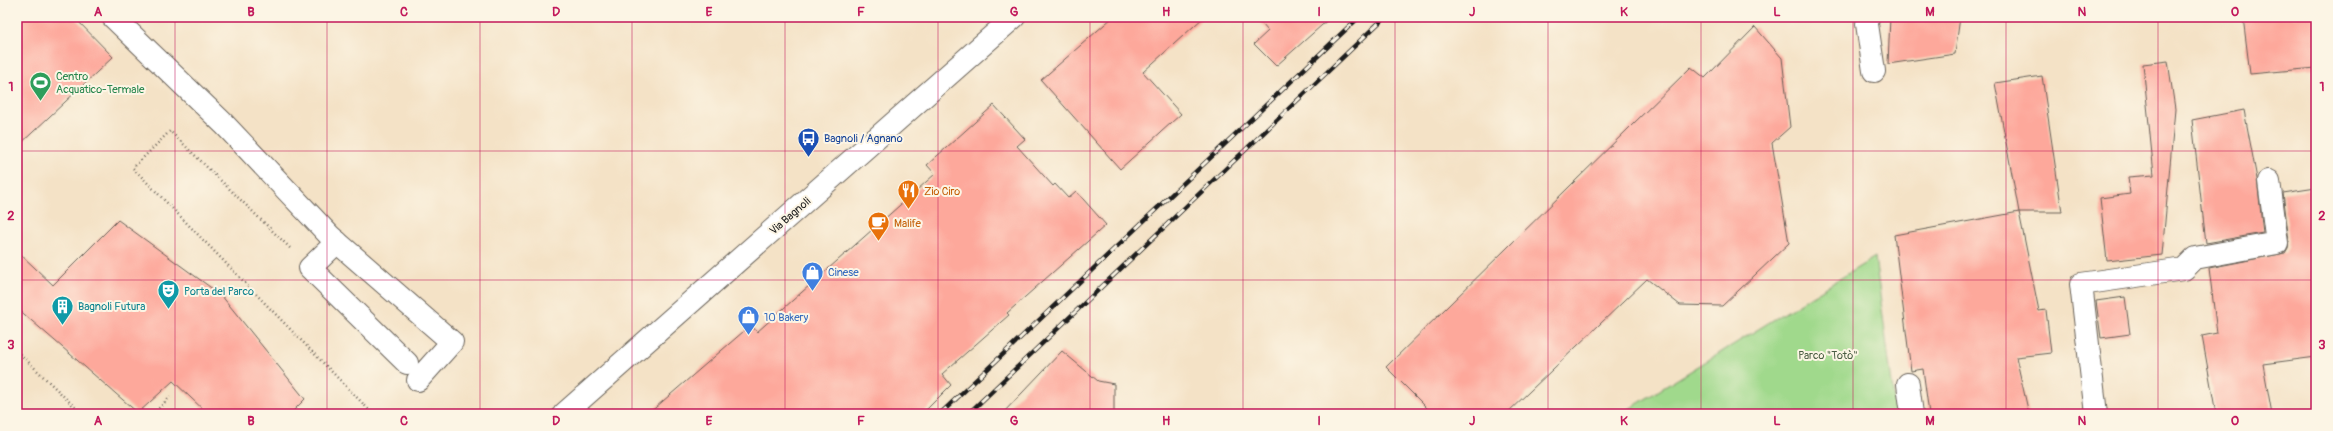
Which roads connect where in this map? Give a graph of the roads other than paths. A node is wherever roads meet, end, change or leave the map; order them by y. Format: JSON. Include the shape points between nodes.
{"nodes":[{"id":1,"x":113,"y":17,"type":"edge"},
{"id":2,"x":1014,"y":17,"type":"edge"},
{"id":3,"x":1868,"y":17,"type":"edge"},
{"id":4,"x":1874,"y":71,"type":"dead end"},
{"id":5,"x":2269,"y":181,"type":"dead end"},
{"id":6,"x":337,"y":242,"type":"junction"},
{"id":7,"x":1908,"y":384,"type":"dead end"},
{"id":8,"x":564,"y":414,"type":"edge"},
{"id":9,"x":1912,"y":414,"type":"edge"},
{"id":10,"x":2096,"y":414,"type":"edge"}],
"edges":[{"from":1,"to":6,"type":"street","via":[[224,124]]},
{"from":2,"to":8,"type":"street","name":"Via Bagnoli"},
{"from":3,"to":4,"type":"street"},
{"from":5,"to":10,"type":"street","via":[[2277,243],[2195,258],[2184,269],[2081,284]]},
{"from":6,"to":6,"type":"street","via":[[452,342],[413,371],[310,268]]},
{"from":7,"to":9,"type":"street"}]}
